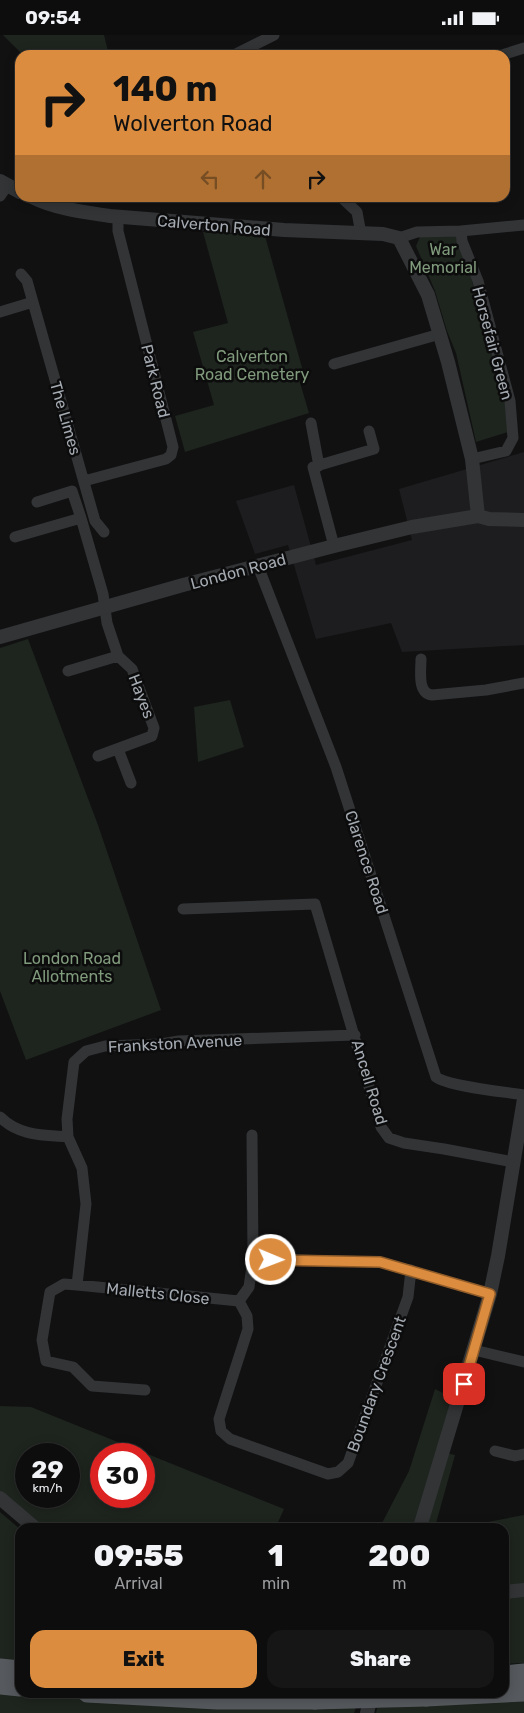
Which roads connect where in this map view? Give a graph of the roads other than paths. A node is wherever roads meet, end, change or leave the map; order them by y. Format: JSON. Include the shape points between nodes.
{"nodes":[{"id":1,"x":274,"y":35,"type":"edge"},
{"id":2,"x":524,"y":48,"type":"edge"},
{"id":3,"x":246,"y":50,"type":"edge"},
{"id":4,"x":510,"y":52,"type":"edge"},
{"id":5,"x":42,"y":202,"type":"edge"},
{"id":6,"x":346,"y":202,"type":"edge"},
{"id":7,"x":118,"y":217,"type":"junction"},
{"id":8,"x":524,"y":225,"type":"edge"},
{"id":9,"x":461,"y":231,"type":"junction"},
{"id":10,"x":361,"y":234,"type":"junction"},
{"id":11,"x":399,"y":238,"type":"junction"},
{"id":12,"x":21,"y":274,"type":"dead end"},
{"id":13,"x":32,"y":302,"type":"junction"},
{"id":14,"x":0,"y":311,"type":"edge"},
{"id":15,"x":440,"y":334,"type":"junction"},
{"id":16,"x":334,"y":363,"type":"dead end"},
{"id":17,"x":311,"y":423,"type":"dead end"},
{"id":18,"x":369,"y":431,"type":"dead end"},
{"id":19,"x":472,"y":459,"type":"junction"},
{"id":20,"x":319,"y":465,"type":"junction"},
{"id":21,"x":84,"y":481,"type":"junction"},
{"id":22,"x":37,"y":502,"type":"dead end"},
{"id":23,"x":478,"y":516,"type":"junction"},
{"id":24,"x":81,"y":519,"type":"junction"},
{"id":25,"x":524,"y":520,"type":"edge"},
{"id":26,"x":104,"y":532,"type":"dead end"},
{"id":27,"x":15,"y":537,"type":"dead end"},
{"id":28,"x":334,"y":546,"type":"junction"},
{"id":29,"x":258,"y":566,"type":"junction"},
{"id":30,"x":105,"y":608,"type":"junction"},
{"id":31,"x":0,"y":637,"type":"edge"},
{"id":32,"x":118,"y":656,"type":"junction"},
{"id":33,"x":421,"y":659,"type":"dead end"},
{"id":34,"x":68,"y":671,"type":"dead end"},
{"id":35,"x":524,"y":683,"type":"edge"},
{"id":36,"x":118,"y":749,"type":"junction"},
{"id":37,"x":98,"y":756,"type":"dead end"},
{"id":38,"x":132,"y":783,"type":"dead end"},
{"id":39,"x":183,"y":909,"type":"dead end"},
{"id":40,"x":355,"y":1035,"type":"junction"},
{"id":41,"x":524,"y":1095,"type":"edge"},
{"id":42,"x":524,"y":1099,"type":"edge"},
{"id":43,"x":0,"y":1117,"type":"edge"},
{"id":44,"x":252,"y":1135,"type":"dead end"},
{"id":45,"x":68,"y":1137,"type":"junction"},
{"id":46,"x":513,"y":1162,"type":"junction"},
{"id":47,"x":253,"y":1259,"type":"junction"},
{"id":48,"x":411,"y":1271,"type":"junction"},
{"id":49,"x":77,"y":1285,"type":"junction"},
{"id":50,"x":490,"y":1294,"type":"junction"},
{"id":51,"x":239,"y":1301,"type":"junction"},
{"id":52,"x":474,"y":1349,"type":"junction"},
{"id":53,"x":524,"y":1362,"type":"edge"},
{"id":54,"x":145,"y":1390,"type":"dead end"},
{"id":55,"x":495,"y":1451,"type":"dead end"},
{"id":56,"x":524,"y":1454,"type":"edge"},
{"id":57,"x":0,"y":1498,"type":"edge"},
{"id":58,"x":29,"y":1523,"type":"edge"},
{"id":59,"x":421,"y":1523,"type":"edge"},
{"id":60,"x":524,"y":1590,"type":"edge"},
{"id":61,"x":509,"y":1592,"type":"edge"},
{"id":62,"x":0,"y":1668,"type":"edge"},
{"id":63,"x":15,"y":1670,"type":"edge"},
{"id":64,"x":524,"y":1673,"type":"edge"},
{"id":65,"x":509,"y":1674,"type":"edge"},
{"id":66,"x":0,"y":1685,"type":"edge"},
{"id":67,"x":15,"y":1686,"type":"edge"},
{"id":68,"x":524,"y":1692,"type":"edge"},
{"id":69,"x":509,"y":1693,"type":"edge"},
{"id":70,"x":180,"y":1698,"type":"edge"},
{"id":71,"x":371,"y":1698,"type":"edge"},
{"id":72,"x":389,"y":1698,"type":"edge"},
{"id":73,"x":367,"y":1713,"type":"edge"}],
"edges":[{"from":1,"to":3,"type":"street"},
{"from":2,"to":4,"type":"street"},
{"from":5,"to":7,"type":"street","name":"Calverton Road"},
{"from":6,"to":10,"type":"street","via":[[357,212]]},
{"from":7,"to":10,"type":"street","name":"Calverton Road"},
{"from":7,"to":21,"type":"street","name":"Park Road","via":[[118,231],[173,447],[166,459]]},
{"from":8,"to":9,"type":"street"},
{"from":9,"to":11,"type":"street","via":[[417,232]]},
{"from":9,"to":19,"type":"street","name":"Horsefair Green","via":[[510,401],[512,438],[506,451]]},
{"from":10,"to":11,"type":"street","name":"Calverton Road","via":[[383,233]]},
{"from":11,"to":15,"type":"street","via":[[428,295]]},
{"from":12,"to":13,"type":"street","name":"The Limes","via":[[27,281]]},
{"from":13,"to":14,"type":"street"},
{"from":13,"to":21,"type":"street","name":"The Limes"},
{"from":15,"to":16,"type":"street"},
{"from":15,"to":19,"type":"street"},
{"from":17,"to":20,"type":"street"},
{"from":18,"to":20,"type":"street","via":[[374,449]]},
{"from":19,"to":23,"type":"street"},
{"from":20,"to":28,"type":"street","via":[[313,467]]},
{"from":21,"to":26,"type":"street","name":"The Limes","via":[[95,521]]},
{"from":22,"to":24,"type":"street","name":"Hayes","via":[[72,491]]},
{"from":23,"to":25,"type":"street","name":"London Road"},
{"from":23,"to":28,"type":"street","name":"London Road","via":[[412,527]]},
{"from":24,"to":27,"type":"street"},
{"from":24,"to":30,"type":"street","name":"Hayes"},
{"from":28,"to":29,"type":"street","name":"London Road"},
{"from":29,"to":30,"type":"street","name":"London Road"},
{"from":29,"to":41,"type":"street","name":"Clarence Road","via":[[336,767],[436,1077],[456,1084]]},
{"from":30,"to":31,"type":"street","name":"London Road"},
{"from":30,"to":32,"type":"street","name":"Hayes"},
{"from":32,"to":34,"type":"street","name":"Hayes"},
{"from":32,"to":36,"type":"street","name":"Hayes","via":[[132,669],[154,728],[152,736]]},
{"from":33,"to":35,"type":"street","via":[[422,685],[426,695]]},
{"from":36,"to":37,"type":"street","name":"Hayes"},
{"from":36,"to":38,"type":"street"},
{"from":39,"to":40,"type":"street","name":"Ancell Road","via":[[315,905]]},
{"from":40,"to":45,"type":"street","name":"Frankston Avenue","via":[[179,1041],[105,1046],[86,1051],[74,1062]]},
{"from":40,"to":46,"type":"street","name":"Ancell Road","via":[[381,1127],[389,1138]]},
{"from":42,"to":46,"type":"street"},
{"from":43,"to":45,"type":"street","via":[[13,1128],[26,1133]]},
{"from":44,"to":47,"type":"street"},
{"from":45,"to":49,"type":"street","via":[[82,1168],[86,1204]]},
{"from":46,"to":50,"type":"street"},
{"from":47,"to":48,"type":"street","via":[[380,1262]]},
{"from":47,"to":51,"type":"street","via":[[249,1287]]},
{"from":48,"to":50,"type":"street"},
{"from":48,"to":51,"type":"street","name":"Boundary Crescent","via":[[408,1297],[348,1463],[328,1474],[230,1439],[222,1431],[219,1419],[248,1329],[247,1316]]},
{"from":49,"to":51,"type":"street","name":"Malletts Close"},
{"from":49,"to":54,"type":"street","name":"Malletts Close","via":[[64,1284],[50,1292],[42,1340],[46,1361],[73,1367],[92,1386]]},
{"from":50,"to":52,"type":"street"},
{"from":52,"to":53,"type":"street"},
{"from":52,"to":59,"type":"street"},
{"from":55,"to":56,"type":"street","via":[[515,1456]]},
{"from":57,"to":58,"type":"street"},
{"from":60,"to":61,"type":"street"},
{"from":62,"to":63,"type":"highway"},
{"from":64,"to":65,"type":"highway"},
{"from":66,"to":67,"type":"highway"},
{"from":68,"to":69,"type":"highway","bridge":true},
{"from":70,"to":72,"type":"highway","bridge":true},
{"from":71,"to":73,"type":"street"}]}
